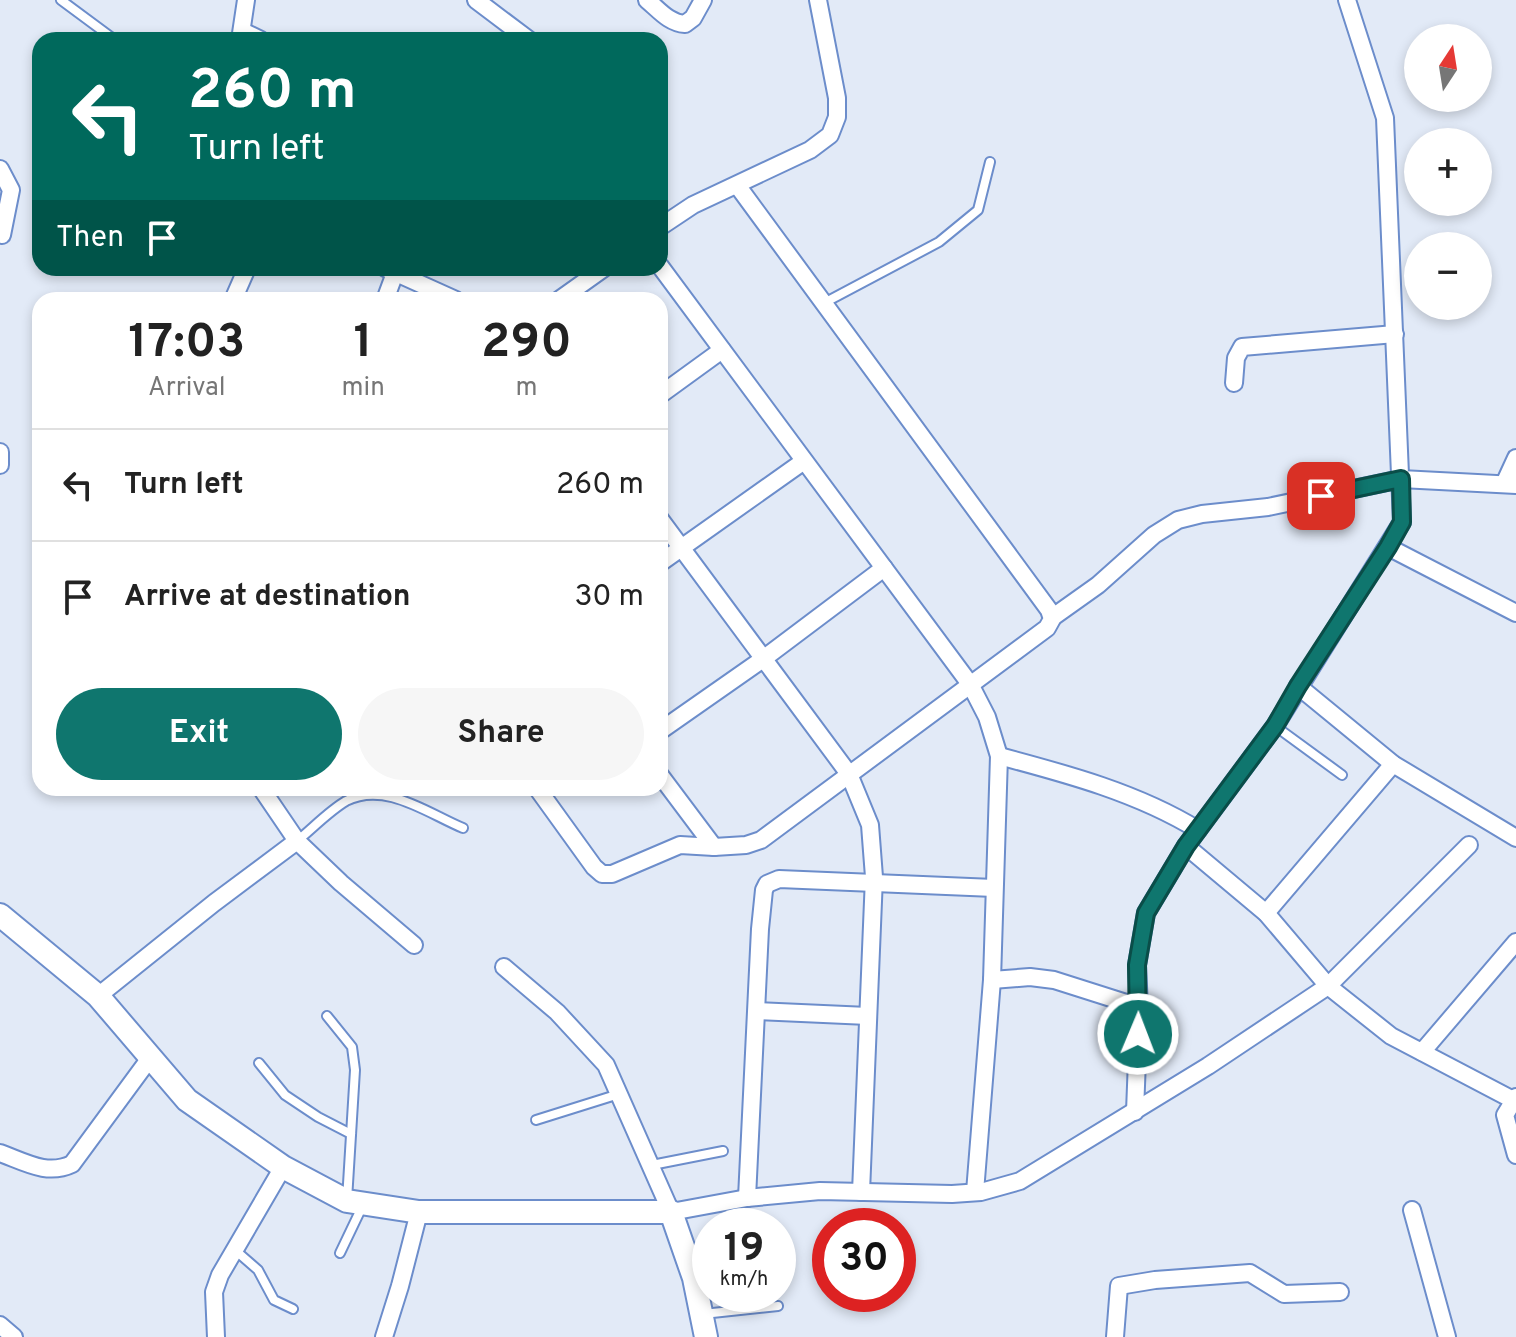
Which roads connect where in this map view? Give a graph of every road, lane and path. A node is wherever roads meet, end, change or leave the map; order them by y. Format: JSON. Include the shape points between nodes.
{"nodes":[{"id":1,"x":61,"y":0,"type":"edge"},
{"id":2,"x":246,"y":0,"type":"edge"},
{"id":3,"x":476,"y":0,"type":"edge"},
{"id":4,"x":647,"y":0,"type":"edge"},
{"id":5,"x":703,"y":0,"type":"edge"},
{"id":6,"x":818,"y":0,"type":"edge"},
{"id":7,"x":1347,"y":0,"type":"edge"},
{"id":8,"x":104,"y":32,"type":"edge"},
{"id":9,"x":242,"y":32,"type":"edge"},
{"id":10,"x":518,"y":32,"type":"edge"},
{"id":11,"x":990,"y":162,"type":"dead end"},
{"id":12,"x":0,"y":169,"type":"edge"},
{"id":13,"x":737,"y":185,"type":"junction"},
{"id":14,"x":668,"y":219,"type":"edge"},
{"id":15,"x":2,"y":235,"type":"dead end"},
{"id":16,"x":403,"y":276,"type":"edge"},
{"id":17,"x":586,"y":276,"type":"edge"},
{"id":18,"x":667,"y":276,"type":"edge"},
{"id":19,"x":438,"y":292,"type":"edge"},
{"id":20,"x":568,"y":292,"type":"edge"},
{"id":21,"x":824,"y":303,"type":"junction"},
{"id":22,"x":1395,"y":334,"type":"junction"},
{"id":23,"x":722,"y":350,"type":"junction"},
{"id":24,"x":1234,"y":383,"type":"dead end"},
{"id":25,"x":668,"y":389,"type":"edge"},
{"id":26,"x":0,"y":452,"type":"edge"},
{"id":27,"x":1516,"y":458,"type":"edge"},
{"id":28,"x":804,"y":461,"type":"junction"},
{"id":29,"x":0,"y":465,"type":"edge"},
{"id":30,"x":1401,"y":479,"type":"junction"},
{"id":31,"x":1510,"y":485,"type":"edge"},
{"id":32,"x":668,"y":530,"type":"edge"},
{"id":33,"x":1388,"y":547,"type":"junction"},
{"id":34,"x":682,"y":548,"type":"junction"},
{"id":35,"x":668,"y":558,"type":"edge"},
{"id":36,"x":884,"y":568,"type":"junction"},
{"id":37,"x":1516,"y":613,"type":"edge"},
{"id":38,"x":1053,"y":617,"type":"junction"},
{"id":39,"x":763,"y":659,"type":"junction"},
{"id":40,"x":970,"y":684,"type":"junction"},
{"id":41,"x":1298,"y":686,"type":"junction"},
{"id":42,"x":668,"y":725,"type":"edge"},
{"id":43,"x":1275,"y":726,"type":"junction"},
{"id":44,"x":999,"y":756,"type":"junction"},
{"id":45,"x":1393,"y":764,"type":"junction"},
{"id":46,"x":849,"y":774,"type":"junction"},
{"id":47,"x":1342,"y":775,"type":"dead end"},
{"id":48,"x":668,"y":786,"type":"edge"},
{"id":49,"x":266,"y":796,"type":"edge"},
{"id":50,"x":360,"y":796,"type":"edge"},
{"id":51,"x":389,"y":796,"type":"edge"},
{"id":52,"x":543,"y":796,"type":"edge"},
{"id":53,"x":463,"y":828,"type":"dead end"},
{"id":54,"x":1198,"y":830,"type":"junction"},
{"id":55,"x":1516,"y":838,"type":"edge"},
{"id":56,"x":297,"y":841,"type":"junction"},
{"id":57,"x":1469,"y":845,"type":"dead end"},
{"id":58,"x":1186,"y":846,"type":"junction"},
{"id":59,"x":714,"y":847,"type":"junction"},
{"id":60,"x":874,"y":882,"type":"junction"},
{"id":61,"x":994,"y":888,"type":"junction"},
{"id":62,"x":1266,"y":913,"type":"junction"},
{"id":63,"x":0,"y":915,"type":"edge"},
{"id":64,"x":1516,"y":942,"type":"edge"},
{"id":65,"x":414,"y":945,"type":"dead end"},
{"id":66,"x":504,"y":967,"type":"dead end"},
{"id":67,"x":992,"y":980,"type":"junction"},
{"id":68,"x":1328,"y":986,"type":"junction"},
{"id":69,"x":98,"y":996,"type":"junction"},
{"id":70,"x":1139,"y":1007,"type":"junction"},
{"id":71,"x":757,"y":1011,"type":"junction"},
{"id":72,"x":327,"y":1016,"type":"dead end"},
{"id":73,"x":868,"y":1016,"type":"junction"},
{"id":74,"x":1422,"y":1052,"type":"junction"},
{"id":75,"x":150,"y":1058,"type":"junction"},
{"id":76,"x":259,"y":1063,"type":"dead end"},
{"id":77,"x":620,"y":1093,"type":"junction"},
{"id":78,"x":1514,"y":1098,"type":"edge"},
{"id":79,"x":1135,"y":1112,"type":"junction"},
{"id":80,"x":536,"y":1120,"type":"dead end"},
{"id":81,"x":351,"y":1134,"type":"junction"},
{"id":82,"x":723,"y":1151,"type":"dead end"},
{"id":83,"x":0,"y":1153,"type":"edge"},
{"id":84,"x":1516,"y":1155,"type":"edge"},
{"id":85,"x":652,"y":1165,"type":"junction"},
{"id":86,"x":283,"y":1167,"type":"junction"},
{"id":87,"x":861,"y":1192,"type":"junction"},
{"id":88,"x":975,"y":1192,"type":"junction"},
{"id":89,"x":747,"y":1198,"type":"junction"},
{"id":90,"x":355,"y":1202,"type":"junction"},
{"id":91,"x":1412,"y":1210,"type":"dead end"},
{"id":92,"x":419,"y":1212,"type":"junction"},
{"id":93,"x":671,"y":1212,"type":"junction"},
{"id":94,"x":235,"y":1250,"type":"junction"},
{"id":95,"x":340,"y":1253,"type":"dead end"},
{"id":96,"x":1340,"y":1292,"type":"dead end"},
{"id":97,"x":293,"y":1309,"type":"dead end"},
{"id":98,"x":721,"y":1312,"type":"edge"},
{"id":99,"x":702,"y":1314,"type":"junction"},
{"id":100,"x":0,"y":1325,"type":"edge"},
{"id":101,"x":14,"y":1337,"type":"edge"},
{"id":102,"x":216,"y":1337,"type":"edge"},
{"id":103,"x":384,"y":1337,"type":"edge"},
{"id":104,"x":706,"y":1337,"type":"edge"},
{"id":105,"x":1115,"y":1337,"type":"edge"},
{"id":106,"x":1447,"y":1337,"type":"edge"}],
"edges":[{"from":1,"to":8,"type":"lane"},
{"from":2,"to":9,"type":"street"},
{"from":3,"to":10,"type":"street"},
{"from":4,"to":5,"type":"street","via":[[677,24],[693,18]]},
{"from":6,"to":13,"type":"street","via":[[837,98],[835,126],[810,150]]},
{"from":7,"to":22,"type":"street","via":[[1385,118]]},
{"from":11,"to":21,"type":"lane","via":[[978,210],[939,242]]},
{"from":12,"to":15,"type":"street","via":[[11,190]]},
{"from":13,"to":14,"type":"street"},
{"from":13,"to":21,"type":"street"},
{"from":16,"to":19,"type":"street"},
{"from":17,"to":20,"type":"street"},
{"from":18,"to":23,"type":"street"},
{"from":21,"to":38,"type":"street"},
{"from":22,"to":24,"type":"street","via":[[1242,347]]},
{"from":22,"to":30,"type":"street"},
{"from":23,"to":25,"type":"street"},
{"from":23,"to":28,"type":"street"},
{"from":26,"to":29,"type":"street"},
{"from":27,"to":31,"type":"street"},
{"from":28,"to":34,"type":"street"},
{"from":28,"to":36,"type":"street"},
{"from":30,"to":31,"type":"street"},
{"from":30,"to":33,"type":"street","via":[[1402,522]]},
{"from":30,"to":38,"type":"street","via":[[1178,520]]},
{"from":32,"to":34,"type":"street"},
{"from":33,"to":37,"type":"street"},
{"from":33,"to":41,"type":"street"},
{"from":34,"to":35,"type":"street"},
{"from":34,"to":39,"type":"street"},
{"from":36,"to":39,"type":"street"},
{"from":36,"to":40,"type":"street"},
{"from":38,"to":40,"type":"street","via":[[1051,624]]},
{"from":39,"to":42,"type":"street"},
{"from":39,"to":46,"type":"street"},
{"from":40,"to":44,"type":"street"},
{"from":40,"to":46,"type":"street"},
{"from":41,"to":43,"type":"street"},
{"from":41,"to":45,"type":"street"},
{"from":43,"to":47,"type":"lane"},
{"from":43,"to":54,"type":"street"},
{"from":44,"to":54,"type":"street","via":[[1141,800]]},
{"from":44,"to":61,"type":"street"},
{"from":45,"to":55,"type":"street"},
{"from":45,"to":62,"type":"street"},
{"from":46,"to":59,"type":"street","via":[[761,840]]},
{"from":46,"to":60,"type":"street","via":[[870,825]]},
{"from":48,"to":59,"type":"street"},
{"from":49,"to":56,"type":"street"},
{"from":50,"to":56,"type":"lane","via":[[344,802]]},
{"from":51,"to":53,"type":"lane"},
{"from":52,"to":59,"type":"street","via":[[602,874],[680,845]]},
{"from":54,"to":58,"type":"street"},
{"from":56,"to":65,"type":"street"},
{"from":56,"to":69,"type":"street"},
{"from":57,"to":68,"type":"street"},
{"from":58,"to":62,"type":"street"},
{"from":58,"to":70,"type":"street","via":[[1146,913],[1137,965]]},
{"from":60,"to":61,"type":"street"},
{"from":60,"to":71,"type":"street","via":[[779,879],[767,884]]},
{"from":60,"to":73,"type":"street"},
{"from":61,"to":67,"type":"street"},
{"from":62,"to":68,"type":"street"},
{"from":63,"to":69,"type":"street"},
{"from":64,"to":74,"type":"street"},
{"from":66,"to":77,"type":"street","via":[[596,1054]]},
{"from":67,"to":70,"type":"street","via":[[1054,980]]},
{"from":67,"to":88,"type":"street"},
{"from":68,"to":74,"type":"street","via":[[1391,1036]]},
{"from":68,"to":79,"type":"street"},
{"from":69,"to":75,"type":"street"},
{"from":70,"to":79,"type":"street"},
{"from":71,"to":73,"type":"street"},
{"from":71,"to":89,"type":"street"},
{"from":72,"to":81,"type":"lane","via":[[352,1047]]},
{"from":73,"to":87,"type":"street"},
{"from":74,"to":78,"type":"street"},
{"from":75,"to":83,"type":"street","via":[[72,1164],[47,1171]]},
{"from":75,"to":86,"type":"street","via":[[187,1100]]},
{"from":76,"to":81,"type":"lane","via":[[285,1095]]},
{"from":77,"to":80,"type":"lane"},
{"from":77,"to":85,"type":"street"},
{"from":78,"to":84,"type":"street","via":[[1505,1115]]},
{"from":79,"to":88,"type":"street","via":[[1020,1181]]},
{"from":81,"to":90,"type":"lane"},
{"from":82,"to":85,"type":"lane"},
{"from":85,"to":93,"type":"street"},
{"from":86,"to":90,"type":"street"},
{"from":86,"to":94,"type":"street"},
{"from":87,"to":88,"type":"street"},
{"from":87,"to":89,"type":"street"},
{"from":89,"to":93,"type":"street"},
{"from":90,"to":92,"type":"street"},
{"from":90,"to":95,"type":"lane"},
{"from":91,"to":106,"type":"street"},
{"from":92,"to":93,"type":"street"},
{"from":92,"to":103,"type":"street"},
{"from":93,"to":99,"type":"street"},
{"from":94,"to":97,"type":"lane","via":[[258,1270],[274,1300]]},
{"from":94,"to":102,"type":"street","via":[[214,1292]]},
{"from":96,"to":105,"type":"street","via":[[1284,1294],[1250,1273],[1119,1286]]},
{"from":98,"to":99,"type":"lane"},
{"from":99,"to":104,"type":"street"},
{"from":100,"to":101,"type":"street"}]}
